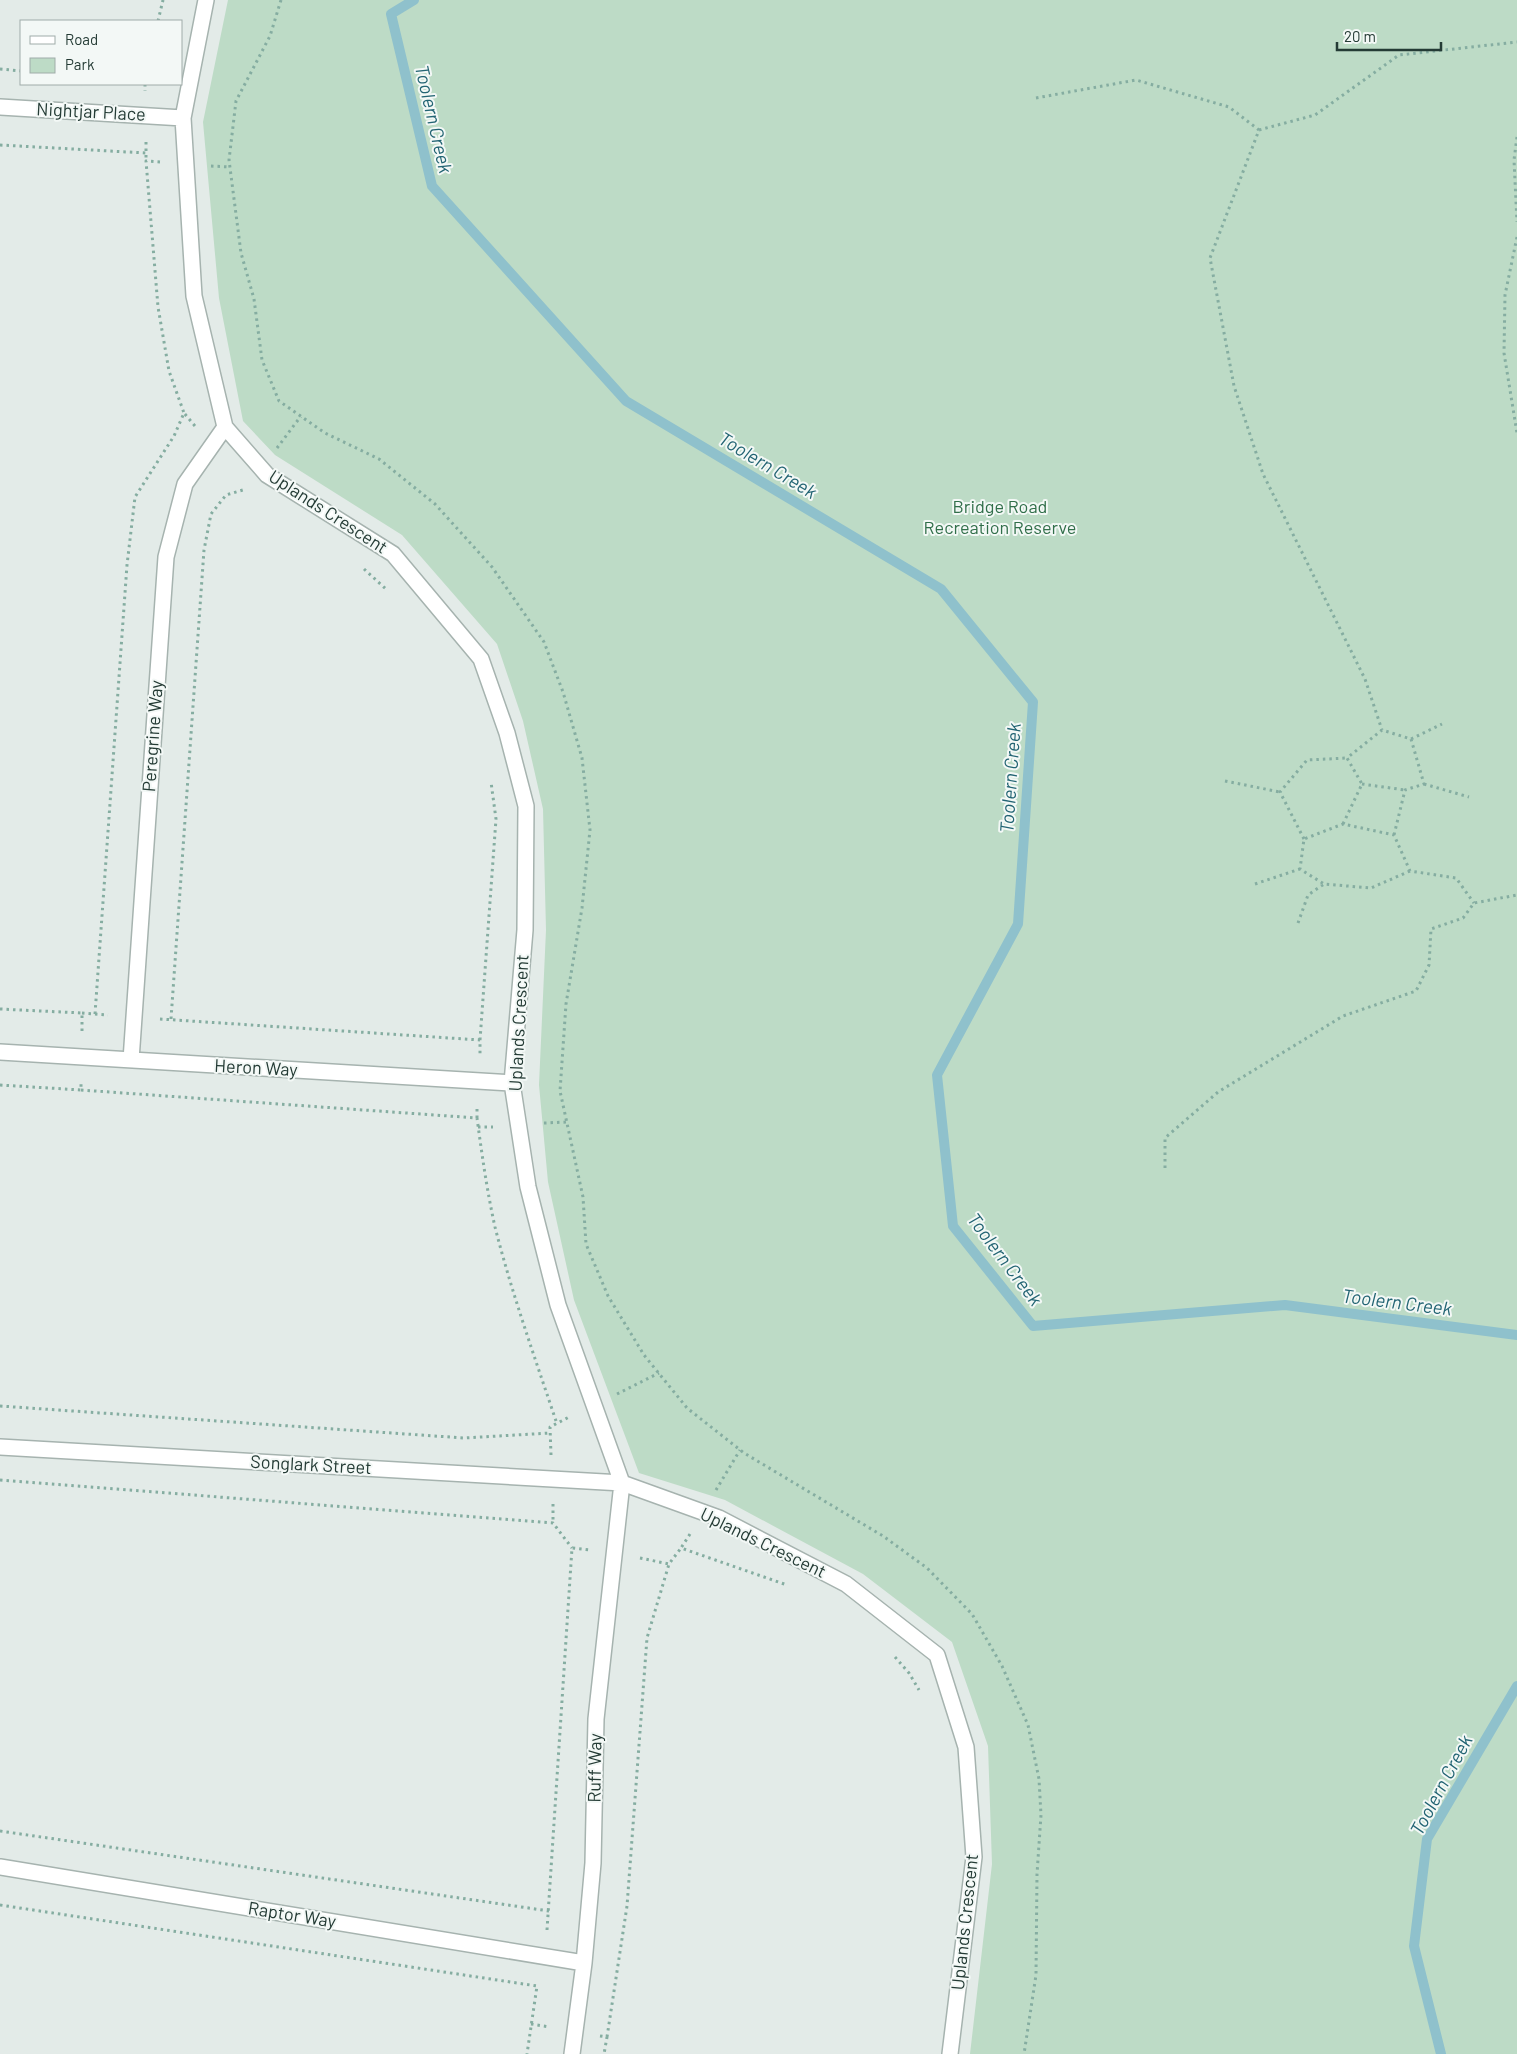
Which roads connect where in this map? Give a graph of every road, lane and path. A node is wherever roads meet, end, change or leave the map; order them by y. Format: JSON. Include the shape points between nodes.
{"nodes":[{"id":1,"x":163,"y":0,"type":"edge"},
{"id":2,"x":206,"y":0,"type":"edge"},
{"id":3,"x":281,"y":0,"type":"edge"},
{"id":4,"x":158,"y":20,"type":"edge"},
{"id":5,"x":1517,"y":42,"type":"edge"},
{"id":6,"x":0,"y":69,"type":"edge"},
{"id":7,"x":20,"y":71,"type":"edge"},
{"id":8,"x":1036,"y":98,"type":"dead end"},
{"id":9,"x":0,"y":107,"type":"edge"},
{"id":10,"x":183,"y":118,"type":"junction"},
{"id":11,"x":1259,"y":130,"type":"junction"},
{"id":12,"x":1517,"y":137,"type":"edge"},
{"id":13,"x":0,"y":146,"type":"edge"},
{"id":14,"x":146,"y":153,"type":"dead end"},
{"id":15,"x":1516,"y":161,"type":"edge"},
{"id":16,"x":1517,"y":222,"type":"edge"},
{"id":17,"x":1517,"y":237,"type":"edge"},
{"id":18,"x":301,"y":416,"type":"junction"},
{"id":19,"x":225,"y":427,"type":"junction"},
{"id":20,"x":1517,"y":433,"type":"edge"},
{"id":21,"x":262,"y":469,"type":"junction"},
{"id":22,"x":362,"y":568,"type":"dead end"},
{"id":23,"x":392,"y":594,"type":"dead end"},
{"id":24,"x":1442,"y":724,"type":"dead end"},
{"id":25,"x":1382,"y":730,"type":"junction"},
{"id":26,"x":1411,"y":739,"type":"junction"},
{"id":27,"x":1347,"y":758,"type":"junction"},
{"id":28,"x":490,"y":772,"type":"dead end"},
{"id":29,"x":1225,"y":782,"type":"dead end"},
{"id":30,"x":1362,"y":784,"type":"junction"},
{"id":31,"x":1424,"y":784,"type":"junction"},
{"id":32,"x":1405,"y":790,"type":"junction"},
{"id":33,"x":1280,"y":792,"type":"junction"},
{"id":34,"x":1469,"y":796,"type":"dead end"},
{"id":35,"x":1343,"y":824,"type":"junction"},
{"id":36,"x":1394,"y":835,"type":"junction"},
{"id":37,"x":1304,"y":839,"type":"junction"},
{"id":38,"x":1300,"y":869,"type":"junction"},
{"id":39,"x":1410,"y":871,"type":"junction"},
{"id":40,"x":1255,"y":884,"type":"dead end"},
{"id":41,"x":1324,"y":884,"type":"junction"},
{"id":42,"x":1517,"y":895,"type":"edge"},
{"id":43,"x":1474,"y":903,"type":"junction"},
{"id":44,"x":1298,"y":923,"type":"dead end"},
{"id":45,"x":82,"y":1013,"type":"dead end"},
{"id":46,"x":134,"y":1017,"type":"junction"},
{"id":47,"x":171,"y":1019,"type":"junction"},
{"id":48,"x":480,"y":1040,"type":"junction"},
{"id":49,"x":0,"y":1052,"type":"edge"},
{"id":50,"x":131,"y":1060,"type":"junction"},
{"id":51,"x":479,"y":1081,"type":"junction"},
{"id":52,"x":512,"y":1083,"type":"junction"},
{"id":53,"x":81,"y":1090,"type":"dead end"},
{"id":54,"x":477,"y":1118,"type":"junction"},
{"id":55,"x":1165,"y":1168,"type":"dead end"},
{"id":56,"x":0,"y":1406,"type":"edge"},
{"id":57,"x":557,"y":1424,"type":"dead end"},
{"id":58,"x":551,"y":1433,"type":"dead end"},
{"id":59,"x":0,"y":1446,"type":"edge"},
{"id":60,"x":740,"y":1450,"type":"junction"},
{"id":61,"x":0,"y":1480,"type":"edge"},
{"id":62,"x":622,"y":1483,"type":"junction"},
{"id":63,"x":702,"y":1513,"type":"junction"},
{"id":64,"x":572,"y":1548,"type":"dead end"},
{"id":65,"x":681,"y":1548,"type":"junction"},
{"id":66,"x":788,"y":1585,"type":"dead end"},
{"id":67,"x":891,"y":1653,"type":"dead end"},
{"id":68,"x":922,"y":1697,"type":"dead end"},
{"id":69,"x":0,"y":1831,"type":"edge"},
{"id":70,"x":0,"y":1867,"type":"edge"},
{"id":71,"x":0,"y":1904,"type":"edge"},
{"id":72,"x":549,"y":1911,"type":"dead end"},
{"id":73,"x":584,"y":1963,"type":"junction"},
{"id":74,"x":607,"y":2037,"type":"dead end"},
{"id":75,"x":527,"y":2054,"type":"edge"},
{"id":76,"x":572,"y":2054,"type":"edge"},
{"id":77,"x":950,"y":2054,"type":"edge"},
{"id":78,"x":1024,"y":2054,"type":"edge"}],
"edges":[{"from":1,"to":4,"type":"path"},
{"from":2,"to":10,"type":"street","name":"Uplands Crescent"},
{"from":3,"to":18,"type":"path","via":[[270,36],[236,101],[229,160],[241,253],[254,299],[262,360],[279,401]]},
{"from":5,"to":11,"type":"path","via":[[1398,55],[1315,115]]},
{"from":6,"to":7,"type":"path"},
{"from":8,"to":11,"type":"path","via":[[1136,80],[1229,107]]},
{"from":9,"to":10,"type":"street","name":"Nightjar Place"},
{"from":10,"to":19,"type":"street","name":"Uplands Crescent","via":[[194,296]]},
{"from":11,"to":25,"type":"path","via":[[1210,258],[1234,386],[1263,474],[1364,679]]},
{"from":12,"to":15,"type":"path"},
{"from":13,"to":14,"type":"path"},
{"from":15,"to":16,"type":"path"},
{"from":17,"to":20,"type":"path","via":[[1505,295],[1504,354]]},
{"from":18,"to":21,"type":"path"},
{"from":18,"to":60,"type":"path","via":[[325,433],[379,459],[435,504],[492,568],[544,642],[582,758],[590,830],[582,908],[566,1004],[560,1091],[583,1197],[586,1244],[608,1296],[644,1355],[687,1408]]},
{"from":19,"to":21,"type":"street","name":"Uplands Crescent"},
{"from":19,"to":46,"type":"street","name":"Peregrine Way","via":[[185,484],[166,556]]},
{"from":21,"to":47,"type":"path","via":[[248,489],[226,495],[211,514],[204,550]]},
{"from":21,"to":52,"type":"street","name":"Uplands Crescent","via":[[393,554],[481,660],[507,733],[526,806],[525,930]]},
{"from":22,"to":23,"type":"path"},
{"from":24,"to":26,"type":"path"},
{"from":25,"to":26,"type":"path"},
{"from":25,"to":27,"type":"path"},
{"from":26,"to":31,"type":"path"},
{"from":27,"to":30,"type":"path"},
{"from":27,"to":33,"type":"path","via":[[1307,760]]},
{"from":28,"to":48,"type":"path","via":[[496,818]]},
{"from":29,"to":33,"type":"path"},
{"from":30,"to":32,"type":"path"},
{"from":30,"to":35,"type":"path"},
{"from":31,"to":32,"type":"path"},
{"from":31,"to":34,"type":"path"},
{"from":32,"to":36,"type":"path"},
{"from":33,"to":37,"type":"path"},
{"from":35,"to":36,"type":"path"},
{"from":35,"to":37,"type":"path"},
{"from":36,"to":39,"type":"path"},
{"from":37,"to":38,"type":"path"},
{"from":38,"to":40,"type":"path"},
{"from":38,"to":41,"type":"path"},
{"from":39,"to":41,"type":"path","via":[[1371,888]]},
{"from":39,"to":43,"type":"path","via":[[1456,878]]},
{"from":41,"to":44,"type":"path","via":[[1308,895]]},
{"from":42,"to":43,"type":"path"},
{"from":43,"to":55,"type":"path","via":[[1463,918],[1431,929],[1429,965],[1416,991],[1343,1016],[1218,1092],[1165,1138]]},
{"from":45,"to":46,"type":"path"},
{"from":46,"to":47,"type":"path"},
{"from":46,"to":50,"type":"street","name":"Peregrine Way"},
{"from":47,"to":48,"type":"path"},
{"from":48,"to":51,"type":"path"},
{"from":49,"to":50,"type":"street","name":"Heron Way"},
{"from":50,"to":51,"type":"street","name":"Heron Way"},
{"from":51,"to":52,"type":"street","name":"Heron Way"},
{"from":51,"to":54,"type":"path"},
{"from":52,"to":62,"type":"street","name":"Uplands Crescent","via":[[528,1187],[558,1305]]},
{"from":53,"to":54,"type":"path"},
{"from":54,"to":57,"type":"path","via":[[495,1226],[517,1306]]},
{"from":56,"to":58,"type":"path","via":[[464,1438]]},
{"from":59,"to":62,"type":"street","name":"Songlark Street"},
{"from":60,"to":63,"type":"path"},
{"from":60,"to":78,"type":"path","via":[[884,1536],[927,1568],[972,1614],[1002,1666],[1028,1725],[1039,1779],[1036,1975]]},
{"from":61,"to":64,"type":"path","via":[[553,1523]]},
{"from":62,"to":63,"type":"street","name":"Uplands Crescent"},
{"from":62,"to":73,"type":"street","name":"Ruff Way","via":[[596,1719],[593,1862]]},
{"from":63,"to":65,"type":"path"},
{"from":63,"to":77,"type":"street","name":"Uplands Crescent","via":[[719,1518],[846,1584],[937,1655],[966,1747],[974,1857]]},
{"from":65,"to":66,"type":"path"},
{"from":65,"to":74,"type":"path","via":[[669,1564],[647,1638],[627,1906]]},
{"from":67,"to":68,"type":"path","via":[[909,1673]]},
{"from":69,"to":72,"type":"path"},
{"from":70,"to":73,"type":"street","name":"Raptor Way"},
{"from":71,"to":75,"type":"path","via":[[537,1986]]},
{"from":73,"to":76,"type":"street","name":"Ruff Way"}]}
